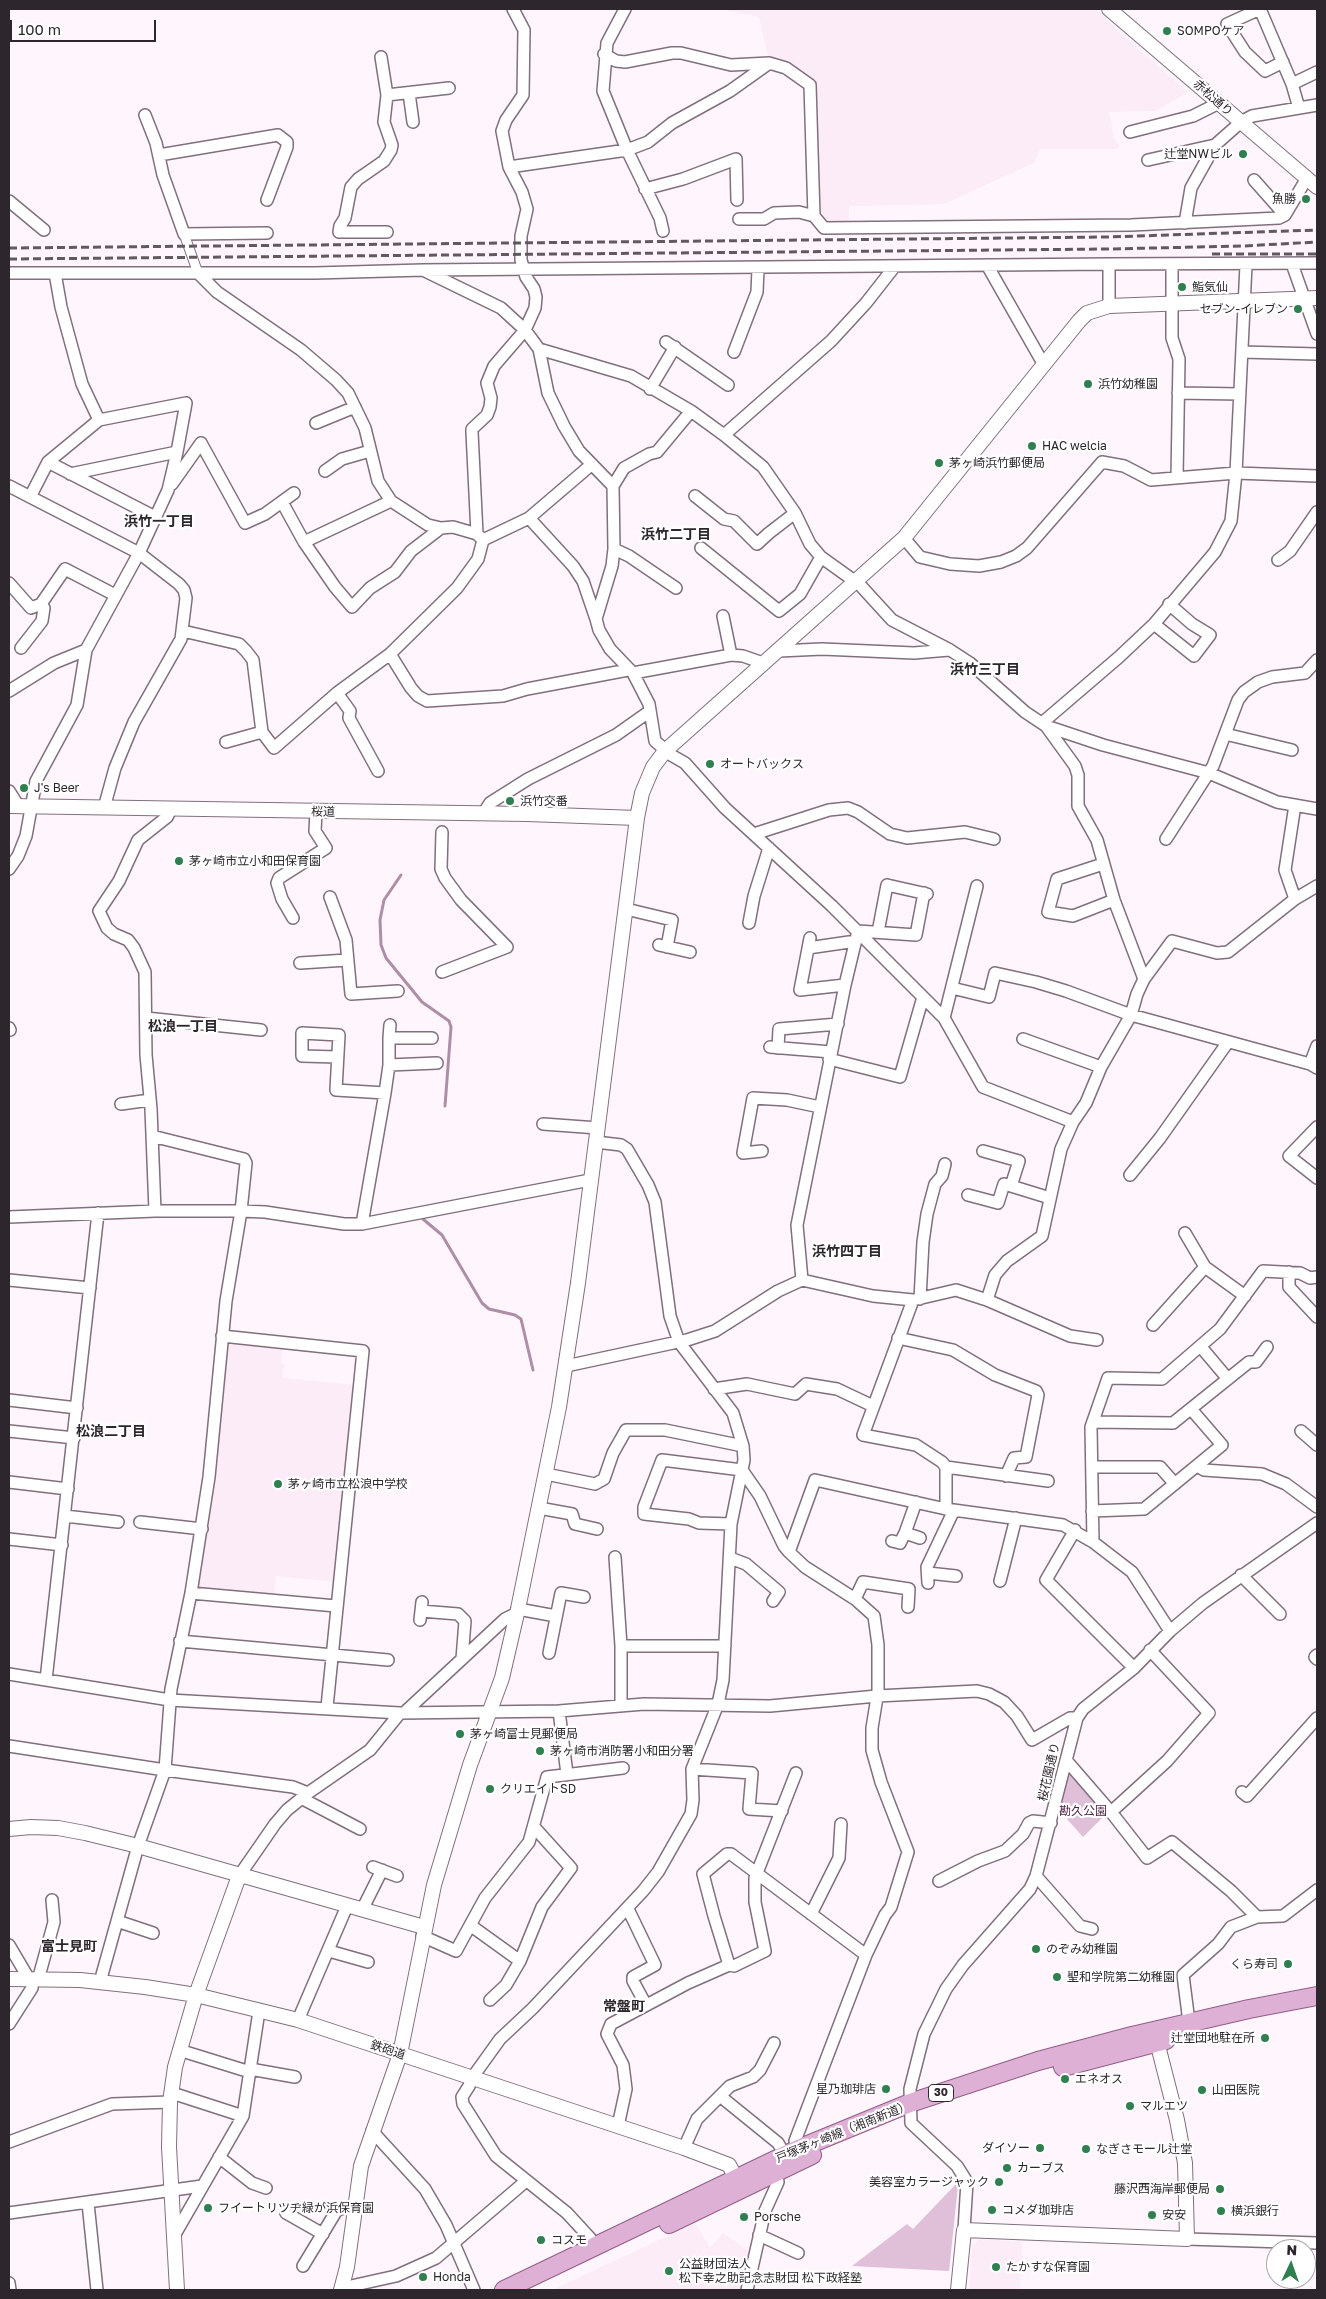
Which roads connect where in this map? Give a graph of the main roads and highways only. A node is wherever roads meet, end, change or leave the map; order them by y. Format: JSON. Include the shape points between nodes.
{"nodes":[{"id":1,"x":1317,"y":1996,"type":"edge"},
{"id":2,"x":1317,"y":2007,"type":"edge"},
{"id":3,"x":1156,"y":2037,"type":"junction"},
{"id":4,"x":911,"y":2110,"type":"junction"},
{"id":5,"x":739,"y":2184,"type":"junction"},
{"id":6,"x":504,"y":2290,"type":"edge"},
{"id":7,"x":531,"y":2290,"type":"edge"}],
"edges":[{"from":1,"to":3,"type":"main road","name":"戸塚茅ヶ崎線（湘南新道）","number":"30","via":[[1189,2022]]},
{"from":2,"to":3,"type":"main road","name":"戸塚茅ヶ崎線（湘南新道）","number":"30"},
{"from":3,"to":4,"type":"main road","name":"戸塚茅ヶ崎線（湘南新道）","number":"30"},
{"from":4,"to":5,"type":"main road","name":"戸塚茅ヶ崎線（湘南新道）","number":"30","via":[[776,2173]]},
{"from":4,"to":5,"type":"main road","name":"戸塚茅ヶ崎線（湘南新道）","number":"30","via":[[791,2152]]},
{"from":5,"to":6,"type":"main road","name":"戸塚茅ヶ崎線（湘南新道）","number":"30"},
{"from":5,"to":7,"type":"main road","name":"戸塚茅ヶ崎線（湘南新道）","number":"30"}]}
